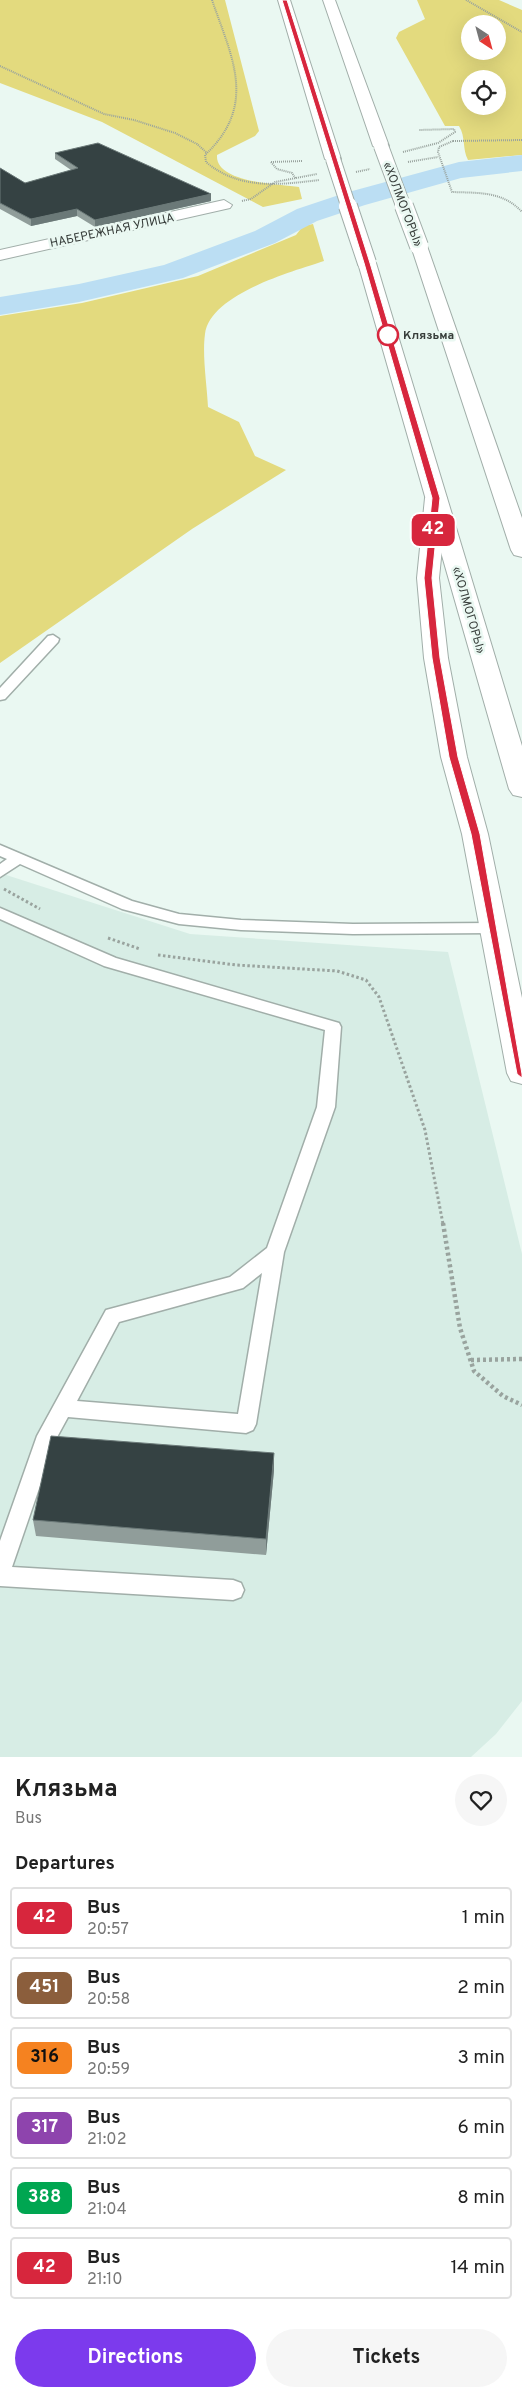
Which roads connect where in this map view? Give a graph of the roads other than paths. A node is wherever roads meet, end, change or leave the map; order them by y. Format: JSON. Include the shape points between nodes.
{"nodes":[{"id":1,"x":284,"y":0,"type":"edge"},
{"id":2,"x":329,"y":0,"type":"edge"},
{"id":3,"x":224,"y":205,"type":"road end"},
{"id":4,"x":0,"y":255,"type":"edge"},
{"id":5,"x":436,"y":498,"type":"junction"},
{"id":6,"x":511,"y":521,"type":"junction"},
{"id":7,"x":522,"y":540,"type":"edge"},
{"id":8,"x":522,"y":550,"type":"edge"},
{"id":9,"x":53,"y":640,"type":"dead end"},
{"id":10,"x":0,"y":696,"type":"edge"},
{"id":11,"x":522,"y":789,"type":"edge"},
{"id":12,"x":0,"y":850,"type":"edge"},
{"id":13,"x":18,"y":858,"type":"junction"},
{"id":14,"x":0,"y":872,"type":"edge"},
{"id":15,"x":0,"y":913,"type":"edge"},
{"id":16,"x":493,"y":928,"type":"junction"},
{"id":17,"x":522,"y":1074,"type":"edge"},
{"id":18,"x":275,"y":1252,"type":"junction"},
{"id":19,"x":62,"y":1408,"type":"junction"},
{"id":20,"x":0,"y":1571,"type":"edge"},
{"id":21,"x":0,"y":1576,"type":"edge"},
{"id":22,"x":232,"y":1590,"type":"dead end"}],
"edges":[{"from":1,"to":5,"type":"main road","name":"«ХОЛМОГОРЫ»","bridge":true,"via":[[367,263]]},
{"from":2,"to":6,"type":"main road","name":"«ХОЛМОГОРЫ»","bridge":true,"via":[[419,246]]},
{"from":3,"to":4,"type":"main road","name":"НАБЕРЕЖНАЯ УЛИЦА"},
{"from":5,"to":11,"type":"main road","name":"«ХОЛМОГОРЫ»"},
{"from":5,"to":16,"type":"main road","via":[[428,578],[436,658],[454,757],[476,834]]},
{"from":6,"to":7,"type":"main road"},
{"from":6,"to":8,"type":"main road","name":"«ХОЛМОГОРЫ»"},
{"from":9,"to":10,"type":"lane"},
{"from":12,"to":13,"type":"lane"},
{"from":13,"to":14,"type":"lane"},
{"from":13,"to":16,"type":"lane","via":[[126,905],[180,919],[241,925],[344,928]]},
{"from":15,"to":18,"type":"lane","via":[[110,962],[333,1027],[326,1107]]},
{"from":16,"to":17,"type":"main road"},
{"from":18,"to":19,"type":"lane","via":[[236,1283],[113,1316]]},
{"from":18,"to":19,"type":"lane","via":[[246,1424]]},
{"from":19,"to":20,"type":"lane","via":[[47,1436]]},
{"from":21,"to":22,"type":"lane"}]}
